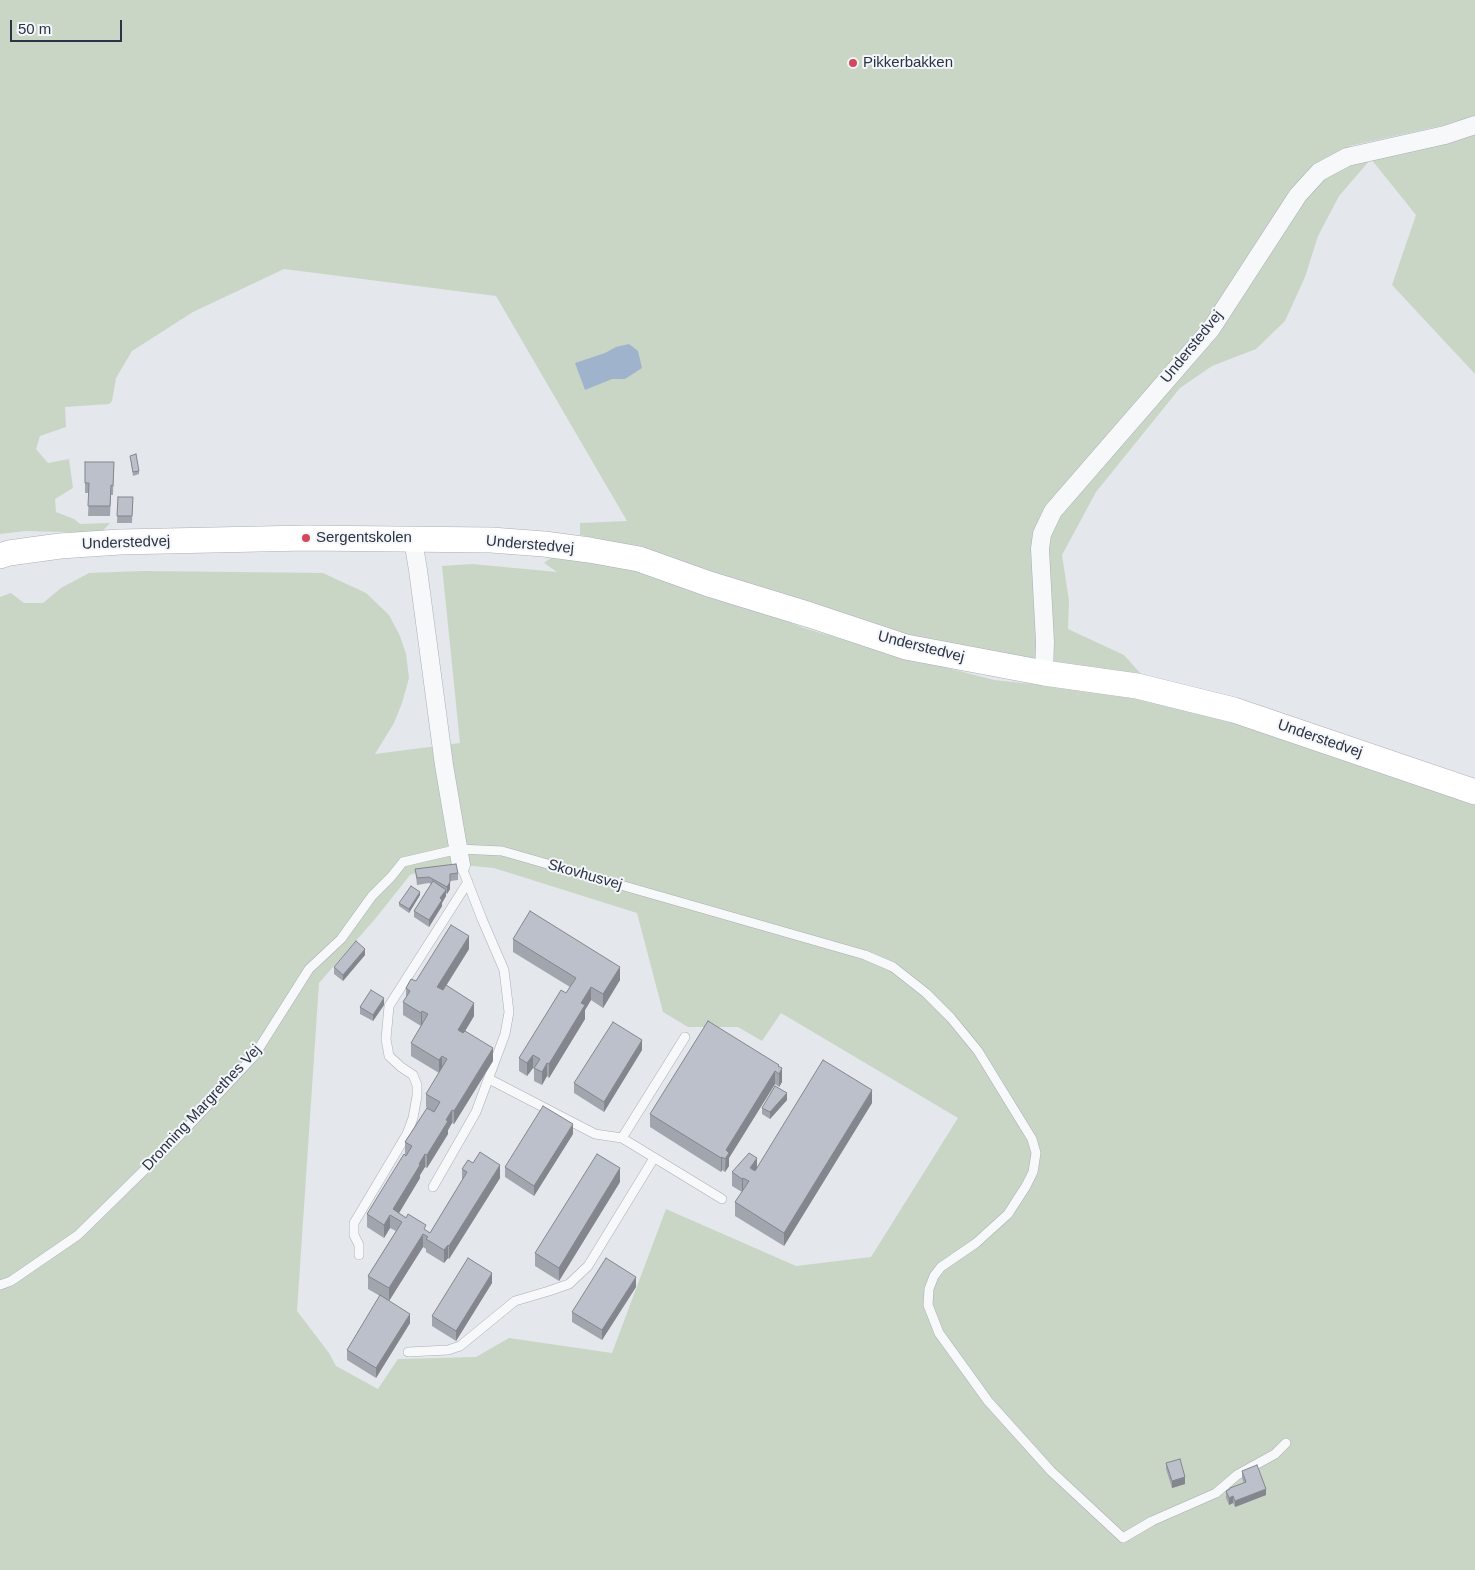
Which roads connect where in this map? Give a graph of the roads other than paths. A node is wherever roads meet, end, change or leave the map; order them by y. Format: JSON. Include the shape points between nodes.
{"nodes":[{"id":1,"x":1475,"y":125,"type":"edge"},
{"id":2,"x":413,"y":540,"type":"junction"},
{"id":3,"x":0,"y":556,"type":"edge"},
{"id":4,"x":1044,"y":673,"type":"junction"},
{"id":5,"x":1475,"y":792,"type":"edge"},
{"id":6,"x":460,"y":857,"type":"junction"},
{"id":7,"x":390,"y":877,"type":"joint"},
{"id":8,"x":468,"y":882,"type":"junction"},
{"id":9,"x":685,"y":1037,"type":"dead end"},
{"id":10,"x":489,"y":1079,"type":"junction"},
{"id":11,"x":622,"y":1138,"type":"junction"},
{"id":12,"x":654,"y":1158,"type":"junction"},
{"id":13,"x":433,"y":1186,"type":"dead end"},
{"id":14,"x":722,"y":1199,"type":"dead end"},
{"id":15,"x":359,"y":1255,"type":"dead end"},
{"id":16,"x":0,"y":1285,"type":"edge"},
{"id":17,"x":408,"y":1352,"type":"dead end"},
{"id":18,"x":1286,"y":1443,"type":"dead end"}],
"edges":[{"from":1,"to":4,"type":"street","name":"Understedvej","via":[[1347,157],[1319,172],[1298,195],[1211,328],[1053,511],[1042,534],[1040,549]]},
{"from":2,"to":3,"type":"street","name":"Understedvej","via":[[306,538],[120,542],[60,546]]},
{"from":2,"to":4,"type":"street","name":"Understedvej","via":[[544,544],[639,559],[906,647]]},
{"from":2,"to":6,"type":"street"},
{"from":4,"to":5,"type":"street","name":"Understedvej","via":[[1137,686],[1234,710]]},
{"from":6,"to":7,"type":"lane","name":"Skovhusvej","via":[[403,862]]},
{"from":6,"to":8,"type":"lane"},
{"from":6,"to":18,"type":"lane","name":"Skovhusvej","via":[[502,852],[865,955],[893,967],[951,1018],[978,1051],[1032,1139],[1036,1153],[1033,1172],[1008,1214],[976,1243],[941,1267],[929,1288],[928,1305],[939,1333],[988,1401],[1051,1471],[1123,1538],[1152,1521],[1216,1493],[1237,1475],[1275,1454]]},
{"from":7,"to":16,"type":"lane","name":"Dronning Margrethes Vej","via":[[372,896],[342,939],[309,969],[254,1056],[180,1135],[78,1235],[11,1281]]},
{"from":8,"to":10,"type":"lane","via":[[504,970],[508,993],[505,1034]]},
{"from":8,"to":15,"type":"lane","via":[[389,1006],[386,1039],[390,1056],[413,1075],[417,1096],[408,1134],[354,1223]]},
{"from":9,"to":11,"type":"lane"},
{"from":10,"to":11,"type":"lane","via":[[594,1134]]},
{"from":10,"to":13,"type":"lane","via":[[476,1112]]},
{"from":11,"to":12,"type":"lane"},
{"from":12,"to":14,"type":"lane"},
{"from":12,"to":17,"type":"lane","via":[[588,1266],[569,1284],[515,1301],[460,1346],[448,1350]]}]}
